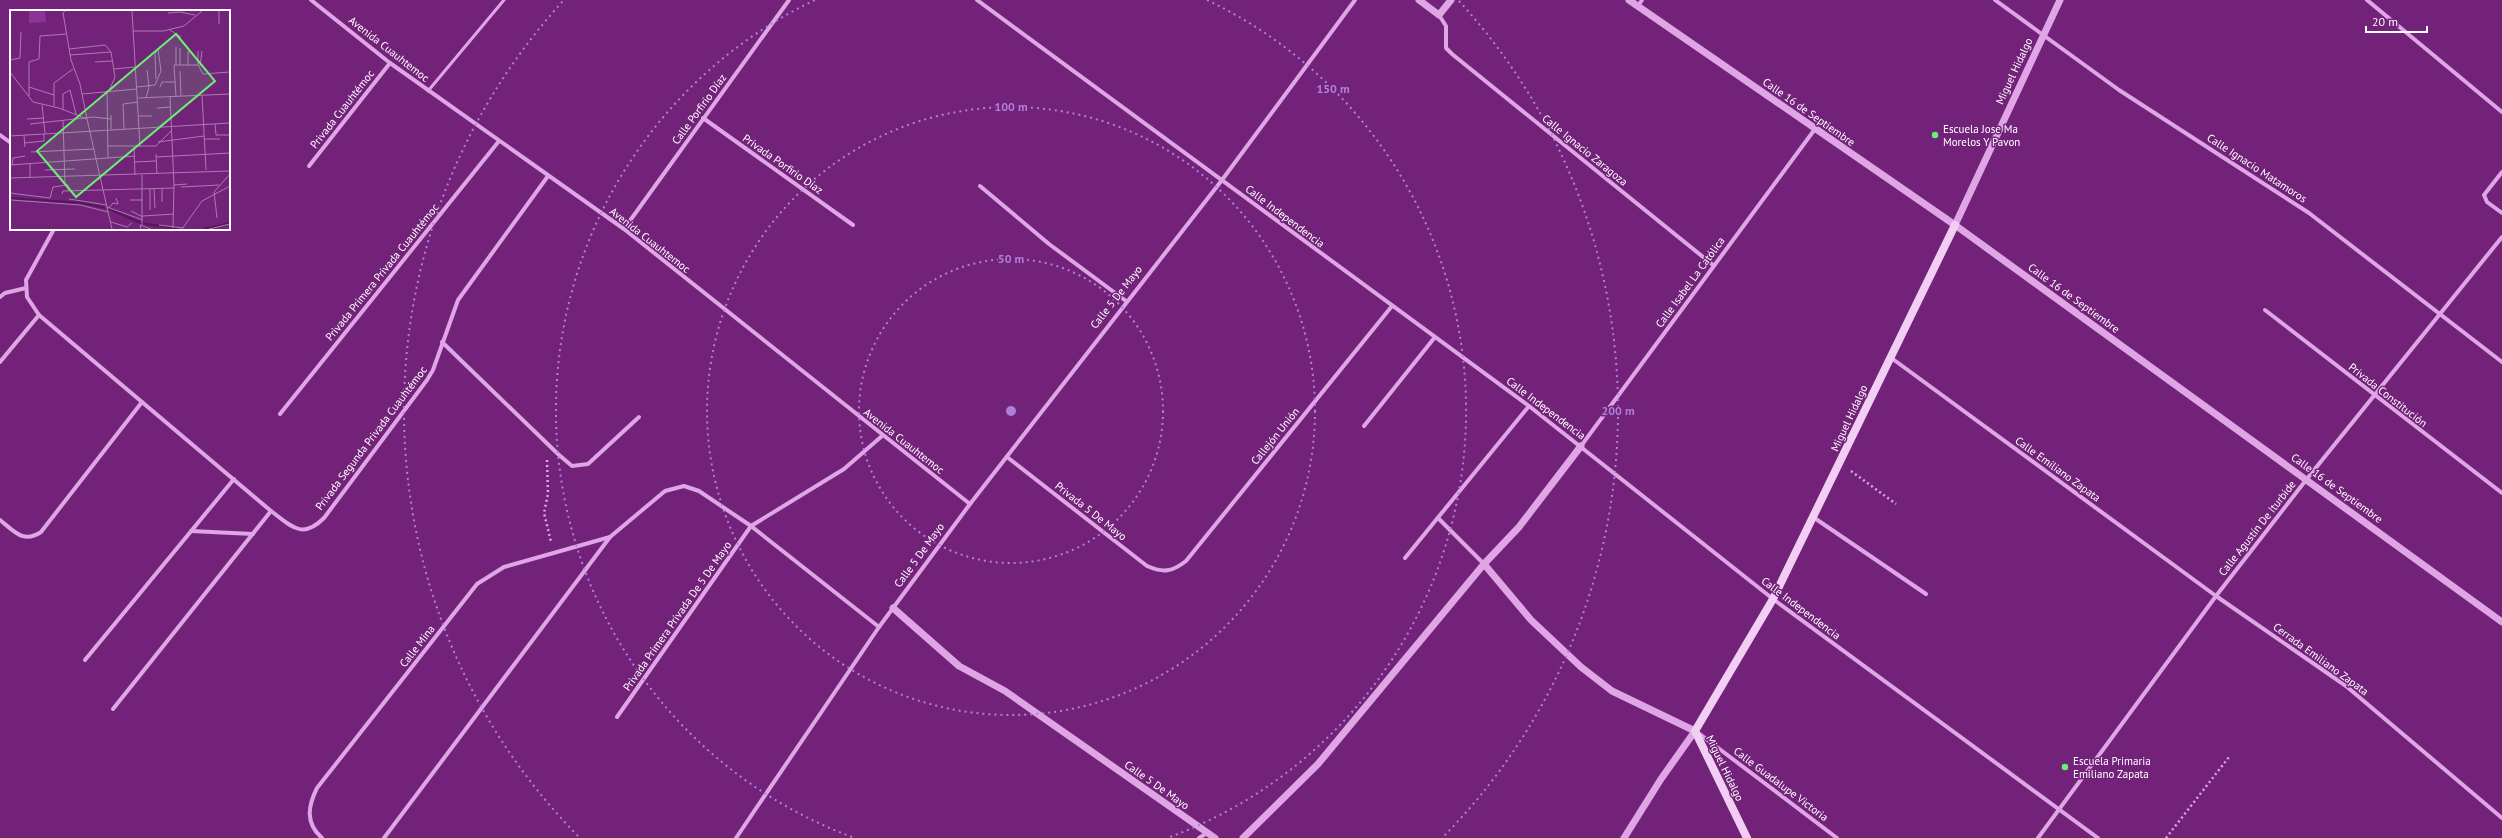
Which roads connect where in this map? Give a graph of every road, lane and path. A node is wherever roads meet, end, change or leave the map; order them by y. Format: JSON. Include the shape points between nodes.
{"nodes":[{"id":1,"x":311,"y":0,"type":"edge"},
{"id":2,"x":504,"y":0,"type":"edge"},
{"id":3,"x":789,"y":0,"type":"edge"},
{"id":4,"x":977,"y":0,"type":"edge"},
{"id":5,"x":1355,"y":0,"type":"edge"},
{"id":6,"x":1419,"y":0,"type":"edge"},
{"id":7,"x":1451,"y":0,"type":"edge"},
{"id":8,"x":1629,"y":0,"type":"edge"},
{"id":9,"x":1995,"y":0,"type":"edge"},
{"id":10,"x":2060,"y":0,"type":"edge"},
{"id":11,"x":2367,"y":0,"type":"edge"},
{"id":12,"x":1640,"y":3,"type":"edge"},
{"id":13,"x":1440,"y":15,"type":"junction"},
{"id":14,"x":2042,"y":36,"type":"junction"},
{"id":15,"x":390,"y":62,"type":"junction"},
{"id":16,"x":428,"y":91,"type":"junction"},
{"id":17,"x":2502,"y":112,"type":"edge"},
{"id":18,"x":703,"y":118,"type":"junction"},
{"id":19,"x":1815,"y":129,"type":"junction"},
{"id":20,"x":0,"y":135,"type":"edge"},
{"id":21,"x":499,"y":141,"type":"junction"},
{"id":22,"x":10,"y":142,"type":"edge"},
{"id":23,"x":309,"y":166,"type":"dead end"},
{"id":24,"x":2502,"y":172,"type":"edge"},
{"id":25,"x":548,"y":176,"type":"junction"},
{"id":26,"x":1222,"y":180,"type":"junction"},
{"id":27,"x":980,"y":186,"type":"dead end"},
{"id":28,"x":2502,"y":213,"type":"edge"},
{"id":29,"x":853,"y":225,"type":"dead end"},
{"id":30,"x":1955,"y":225,"type":"junction"},
{"id":31,"x":624,"y":229,"type":"junction"},
{"id":32,"x":53,"y":230,"type":"edge"},
{"id":33,"x":2502,"y":237,"type":"edge"},
{"id":34,"x":1713,"y":266,"type":"junction"},
{"id":35,"x":26,"y":288,"type":"junction"},
{"id":36,"x":0,"y":297,"type":"edge"},
{"id":37,"x":1126,"y":301,"type":"junction"},
{"id":38,"x":1392,"y":306,"type":"junction"},
{"id":39,"x":2265,"y":310,"type":"dead end"},
{"id":40,"x":2441,"y":313,"type":"junction"},
{"id":41,"x":39,"y":315,"type":"junction"},
{"id":42,"x":1436,"y":337,"type":"junction"},
{"id":43,"x":442,"y":342,"type":"junction"},
{"id":44,"x":1890,"y":357,"type":"junction"},
{"id":45,"x":0,"y":362,"type":"edge"},
{"id":46,"x":2502,"y":362,"type":"edge"},
{"id":47,"x":2373,"y":395,"type":"junction"},
{"id":48,"x":142,"y":402,"type":"junction"},
{"id":49,"x":1529,"y":406,"type":"junction"},
{"id":50,"x":280,"y":414,"type":"dead end"},
{"id":51,"x":639,"y":417,"type":"dead end"},
{"id":52,"x":1364,"y":426,"type":"dead end"},
{"id":53,"x":882,"y":436,"type":"junction"},
{"id":54,"x":547,"y":444,"type":"junction"},
{"id":55,"x":1581,"y":446,"type":"junction"},
{"id":56,"x":1007,"y":457,"type":"junction"},
{"id":57,"x":1839,"y":463,"type":"junction"},
{"id":58,"x":234,"y":479,"type":"junction"},
{"id":59,"x":2306,"y":480,"type":"junction"},
{"id":60,"x":2502,"y":493,"type":"edge"},
{"id":61,"x":970,"y":504,"type":"junction"},
{"id":62,"x":1896,"y":504,"type":"dead end"},
{"id":63,"x":271,"y":511,"type":"junction"},
{"id":64,"x":1812,"y":516,"type":"junction"},
{"id":65,"x":1438,"y":518,"type":"junction"},
{"id":66,"x":0,"y":520,"type":"edge"},
{"id":67,"x":751,"y":526,"type":"junction"},
{"id":68,"x":191,"y":531,"type":"junction"},
{"id":69,"x":253,"y":534,"type":"junction"},
{"id":70,"x":610,"y":537,"type":"junction"},
{"id":71,"x":555,"y":554,"type":"junction"},
{"id":72,"x":1405,"y":558,"type":"dead end"},
{"id":73,"x":1484,"y":564,"type":"junction"},
{"id":74,"x":1167,"y":571,"type":"joint"},
{"id":75,"x":1926,"y":594,"type":"dead end"},
{"id":76,"x":2216,"y":596,"type":"junction"},
{"id":77,"x":1772,"y":599,"type":"junction"},
{"id":78,"x":893,"y":608,"type":"junction"},
{"id":79,"x":2502,"y":622,"type":"edge"},
{"id":80,"x":879,"y":627,"type":"junction"},
{"id":81,"x":85,"y":660,"type":"dead end"},
{"id":82,"x":112,"y":709,"type":"dead end"},
{"id":83,"x":617,"y":717,"type":"dead end"},
{"id":84,"x":1695,"y":731,"type":"junction"},
{"id":85,"x":2229,"y":757,"type":"dead end"},
{"id":86,"x":2060,"y":811,"type":"junction"},
{"id":87,"x":2501,"y":817,"type":"edge"},
{"id":88,"x":1206,"y":833,"type":"junction"},
{"id":89,"x":322,"y":838,"type":"edge"},
{"id":90,"x":384,"y":838,"type":"edge"},
{"id":91,"x":736,"y":838,"type":"edge"},
{"id":92,"x":1199,"y":838,"type":"edge"},
{"id":93,"x":1215,"y":838,"type":"edge"},
{"id":94,"x":1243,"y":838,"type":"edge"},
{"id":95,"x":1624,"y":838,"type":"edge"},
{"id":96,"x":1747,"y":838,"type":"edge"},
{"id":97,"x":1837,"y":838,"type":"edge"},
{"id":98,"x":2038,"y":838,"type":"edge"},
{"id":99,"x":2098,"y":838,"type":"edge"},
{"id":100,"x":2166,"y":838,"type":"edge"}],
"edges":[{"from":1,"to":15,"type":"street","name":"Avenida Cuauhtemoc"},
{"from":2,"to":16,"type":"lane"},
{"from":3,"to":18,"type":"street","name":"Calle Porfirio Díaz"},
{"from":4,"to":26,"type":"street","name":"Calle Independencia"},
{"from":5,"to":26,"type":"street","name":"Calle 5 De Mayo"},
{"from":6,"to":13,"type":"street"},
{"from":7,"to":13,"type":"street"},
{"from":8,"to":12,"type":"street","name":"Calle 16 de Septiembre"},
{"from":9,"to":14,"type":"street","name":"Calle Ignacio Matamoros"},
{"from":10,"to":14,"type":"street","name":"Miguel Hidalgo"},
{"from":11,"to":17,"type":"street"},
{"from":12,"to":19,"type":"street","name":"Calle 16 de Septiembre"},
{"from":13,"to":34,"type":"street","name":"Calle Ignacio Zaragoza","via":[[1446,26],[1446,48]]},
{"from":14,"to":30,"type":"street","name":"Miguel Hidalgo"},
{"from":14,"to":40,"type":"street","name":"Calle Ignacio Matamoros","via":[[2119,90],[2309,213]]},
{"from":15,"to":16,"type":"street","name":"Avenida Cuauhtemoc"},
{"from":15,"to":23,"type":"street","name":"Privada Cuauhtémoc"},
{"from":16,"to":21,"type":"street","name":"Avenida Cuauhtemoc"},
{"from":18,"to":29,"type":"street","name":"Privada Porfirio Díaz"},
{"from":18,"to":31,"type":"street","name":"Calle Porfirio Díaz"},
{"from":19,"to":30,"type":"street","name":"Calle 16 de Septiembre"},
{"from":19,"to":34,"type":"street","name":"Calle Isabel La Católica"},
{"from":20,"to":22,"type":"street"},
{"from":21,"to":25,"type":"street","name":"Avenida Cuauhtemoc"},
{"from":21,"to":50,"type":"street","name":"Privada Primera Privada Cuauhtémoc"},
{"from":24,"to":28,"type":"street","via":[[2484,195],[2487,202]]},
{"from":25,"to":31,"type":"street","name":"Avenida Cuauhtemoc"},
{"from":25,"to":43,"type":"street","name":"Privada Segunda Privada Cuauhtémoc","via":[[466,287]]},
{"from":26,"to":37,"type":"street","name":"Calle 5 De Mayo"},
{"from":26,"to":38,"type":"street","name":"Calle Independencia"},
{"from":27,"to":37,"type":"street","via":[[1044,239]]},
{"from":30,"to":44,"type":"main road","name":"Miguel Hidalgo"},
{"from":30,"to":59,"type":"street","name":"Calle 16 de Septiembre"},
{"from":31,"to":53,"type":"street","name":"Avenida Cuauhtemoc"},
{"from":32,"to":35,"type":"street","via":[[28,272]]},
{"from":33,"to":40,"type":"street","name":"Calle Agustín De Iturbide"},
{"from":34,"to":55,"type":"street","name":"Calle Isabel La Católica"},
{"from":35,"to":36,"type":"street","via":[[5,293]]},
{"from":35,"to":41,"type":"street","via":[[27,297]]},
{"from":37,"to":56,"type":"street","name":"Calle 5 De Mayo"},
{"from":38,"to":42,"type":"street","name":"Calle Independencia"},
{"from":38,"to":74,"type":"street","name":"Callejón Unión","via":[[1186,561],[1176,569]]},
{"from":39,"to":47,"type":"street","name":"Privada Constitución"},
{"from":40,"to":46,"type":"street","name":"Calle Ignacio Matamoros"},
{"from":40,"to":47,"type":"street","name":"Calle Agustín De Iturbide"},
{"from":41,"to":45,"type":"street"},
{"from":41,"to":48,"type":"street"},
{"from":42,"to":49,"type":"street","name":"Calle Independencia"},
{"from":42,"to":52,"type":"street"},
{"from":43,"to":54,"type":"street"},
{"from":43,"to":63,"type":"street","name":"Privada Segunda Privada Cuauhtémoc","via":[[427,380],[316,526],[302,530],[293,528]]},
{"from":44,"to":57,"type":"main road","name":"Miguel Hidalgo"},
{"from":44,"to":76,"type":"street","name":"Calle Emiliano Zapata"},
{"from":47,"to":59,"type":"street","name":"Calle Agustín De Iturbide"},
{"from":47,"to":60,"type":"street","name":"Privada Constitución"},
{"from":48,"to":58,"type":"street"},
{"from":48,"to":66,"type":"street","via":[[41,532],[33,538],[23,537]]},
{"from":49,"to":55,"type":"street","name":"Calle Independencia"},
{"from":49,"to":65,"type":"street"},
{"from":51,"to":54,"type":"street","via":[[588,464],[580,467],[566,462]]},
{"from":53,"to":61,"type":"street","name":"Avenida Cuauhtemoc"},
{"from":53,"to":67,"type":"street","via":[[850,464]]},
{"from":54,"to":71,"type":"path","via":[[548,494],[544,513]]},
{"from":55,"to":73,"type":"street","via":[[1519,528]]},
{"from":55,"to":77,"type":"street","name":"Calle Independencia"},
{"from":56,"to":61,"type":"street","name":"Calle 5 De Mayo"},
{"from":56,"to":74,"type":"street","name":"Privada 5 De Mayo","via":[[1147,566]]},
{"from":57,"to":62,"type":"path"},
{"from":57,"to":64,"type":"main road","name":"Miguel Hidalgo"},
{"from":58,"to":63,"type":"street"},
{"from":58,"to":68,"type":"street"},
{"from":59,"to":76,"type":"street","name":"Calle Agustín De Iturbide"},
{"from":59,"to":79,"type":"street","name":"Calle 16 de Septiembre"},
{"from":61,"to":78,"type":"street","name":"Calle 5 De Mayo"},
{"from":63,"to":69,"type":"street"},
{"from":64,"to":75,"type":"street"},
{"from":64,"to":77,"type":"main road","name":"Miguel Hidalgo"},
{"from":65,"to":72,"type":"street"},
{"from":65,"to":73,"type":"street"},
{"from":67,"to":70,"type":"street","name":"Calle Mina","via":[[689,486],[676,487],[665,491]]},
{"from":67,"to":80,"type":"street"},
{"from":67,"to":83,"type":"street","name":"Privada Primera Privada De 5 De Mayo"},
{"from":68,"to":69,"type":"street"},
{"from":68,"to":81,"type":"street"},
{"from":69,"to":82,"type":"street"},
{"from":70,"to":71,"type":"street","name":"Calle Mina"},
{"from":70,"to":90,"type":"street","name":"Calle Mina"},
{"from":71,"to":89,"type":"street","name":"Calle Mina","via":[[504,567],[476,584],[317,788],[310,802],[309,813],[311,822]]},
{"from":73,"to":84,"type":"street","via":[[1531,620],[1581,667],[1612,691]]},
{"from":73,"to":94,"type":"street","via":[[1318,764]]},
{"from":76,"to":86,"type":"street","name":"Calle Agustín De Iturbide"},
{"from":76,"to":87,"type":"street","name":"Cerrada Emiliano Zapata","via":[[2346,686]]},
{"from":77,"to":84,"type":"main road","name":"Miguel Hidalgo"},
{"from":77,"to":86,"type":"street","name":"Calle Independencia"},
{"from":78,"to":80,"type":"street","name":"Calle 5 De Mayo"},
{"from":78,"to":88,"type":"street","name":"Calle 5 De Mayo","via":[[959,666],[1005,691]]},
{"from":80,"to":91,"type":"street","name":"Calle 5 De Mayo"},
{"from":84,"to":95,"type":"street"},
{"from":84,"to":96,"type":"main road","name":"Miguel Hidalgo"},
{"from":84,"to":97,"type":"street","name":"Calle Guadalupe Victoria"},
{"from":85,"to":100,"type":"path"},
{"from":86,"to":98,"type":"street","name":"Calle Agustín De Iturbide"},
{"from":86,"to":99,"type":"street","name":"Calle Independencia"},
{"from":88,"to":92,"type":"street"},
{"from":88,"to":93,"type":"street","name":"Calle 5 De Mayo"}]}
